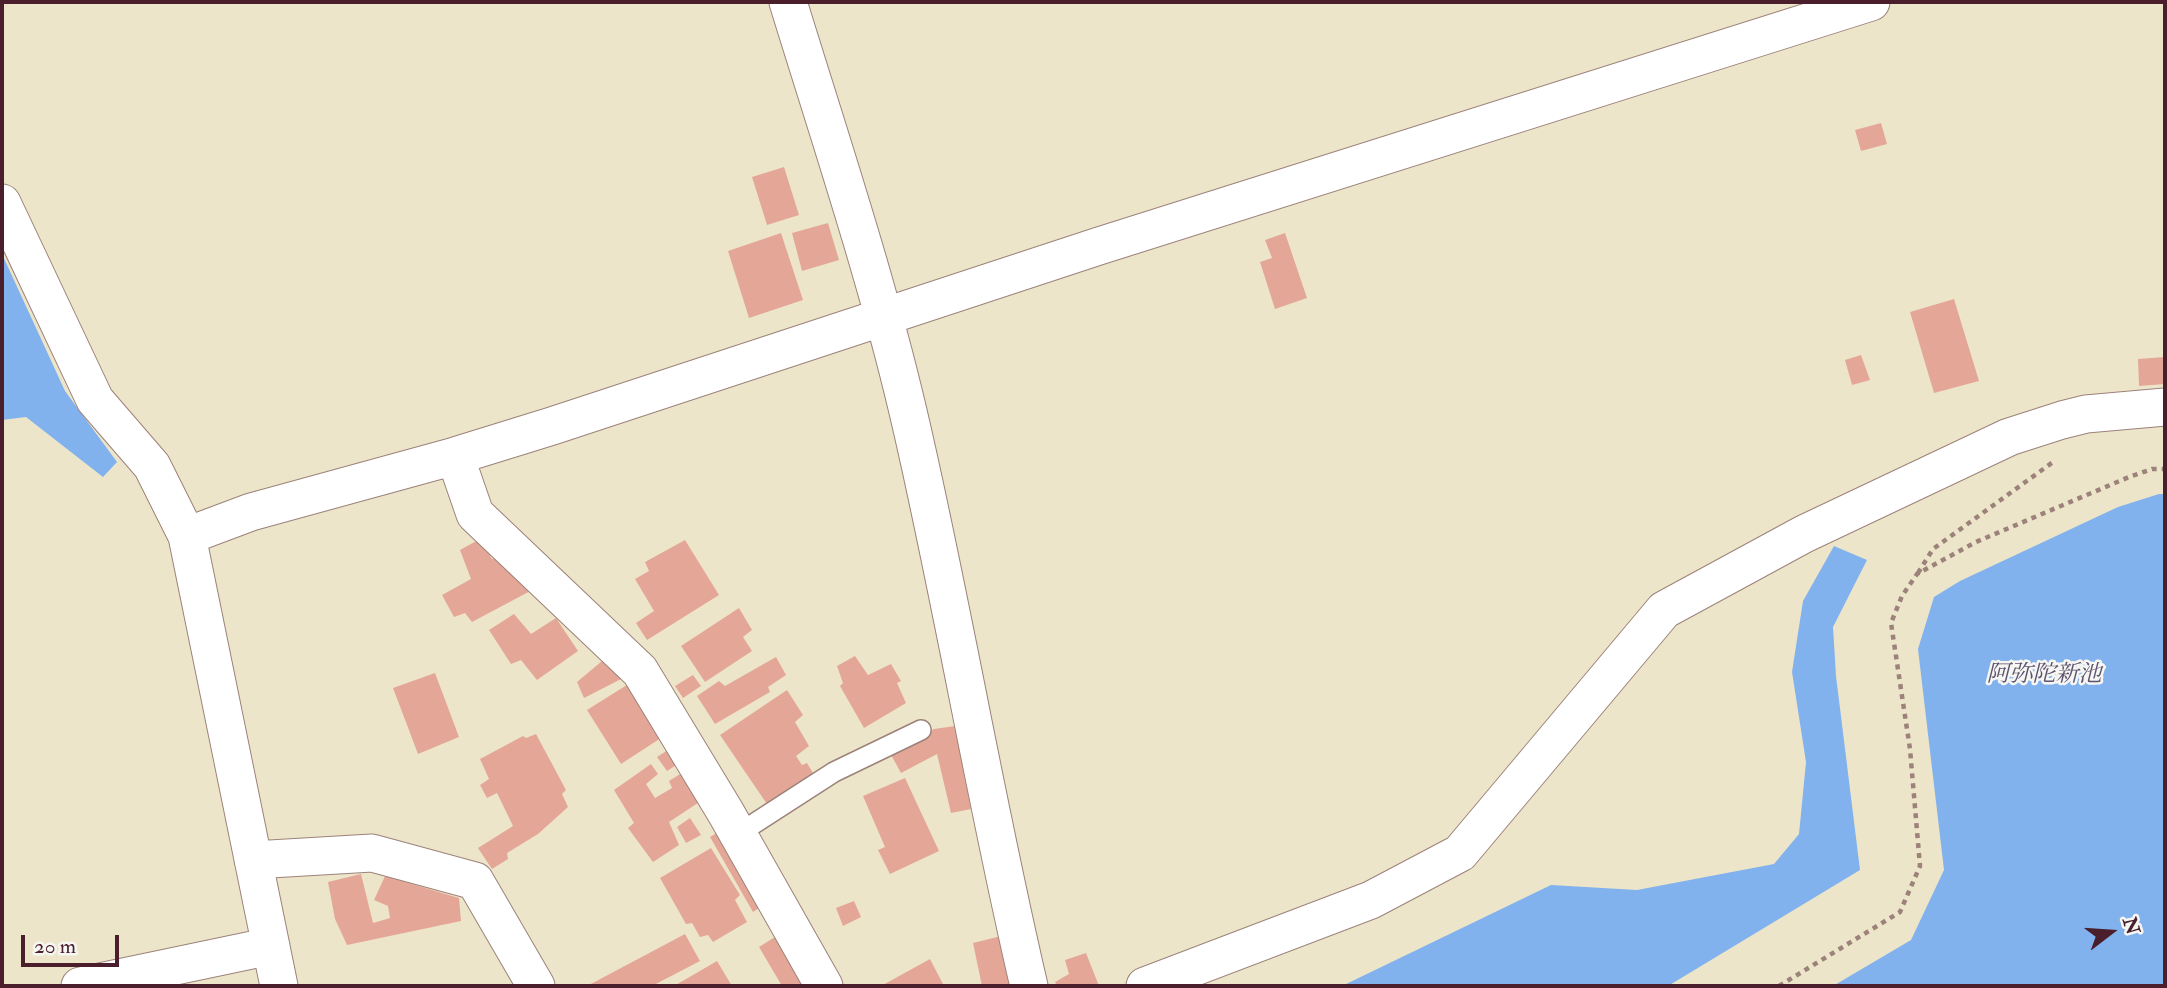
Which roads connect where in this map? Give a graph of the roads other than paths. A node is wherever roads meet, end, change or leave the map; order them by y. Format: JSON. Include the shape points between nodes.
{"nodes":[{"id":1,"x":789,"y":2,"type":"edge"},
{"id":2,"x":1871,"y":2,"type":"edge"},
{"id":3,"x":2,"y":203,"type":"edge"},
{"id":4,"x":885,"y":317,"type":"junction"},
{"id":5,"x":2165,"y":407,"type":"edge"},
{"id":6,"x":455,"y":456,"type":"junction"},
{"id":7,"x":187,"y":536,"type":"junction"},
{"id":8,"x":921,"y":730,"type":"dead end"},
{"id":9,"x":738,"y":834,"type":"junction"},
{"id":10,"x":253,"y":860,"type":"junction"},
{"id":11,"x":271,"y":946,"type":"junction"},
{"id":12,"x":80,"y":986,"type":"edge"},
{"id":13,"x":279,"y":986,"type":"edge"},
{"id":14,"x":536,"y":986,"type":"edge"},
{"id":15,"x":824,"y":986,"type":"edge"},
{"id":16,"x":1029,"y":986,"type":"edge"},
{"id":17,"x":1145,"y":986,"type":"edge"}],
"edges":[{"from":1,"to":4,"type":"street"},
{"from":2,"to":4,"type":"street"},
{"from":3,"to":7,"type":"street","via":[[95,400],[152,466]]},
{"from":4,"to":6,"type":"street"},
{"from":4,"to":16,"type":"street"},
{"from":5,"to":17,"type":"street","via":[[2086,414],[2009,438],[1804,534],[1664,610],[1460,853],[1371,900]]},
{"from":6,"to":7,"type":"street","via":[[251,512]]},
{"from":6,"to":9,"type":"street","via":[[475,514],[640,671]]},
{"from":7,"to":10,"type":"street"},
{"from":8,"to":9,"type":"lane","via":[[834,772]]},
{"from":9,"to":15,"type":"street"},
{"from":10,"to":11,"type":"street"},
{"from":10,"to":14,"type":"street","via":[[372,853],[475,881]]},
{"from":11,"to":12,"type":"street"},
{"from":11,"to":13,"type":"street"}]}
